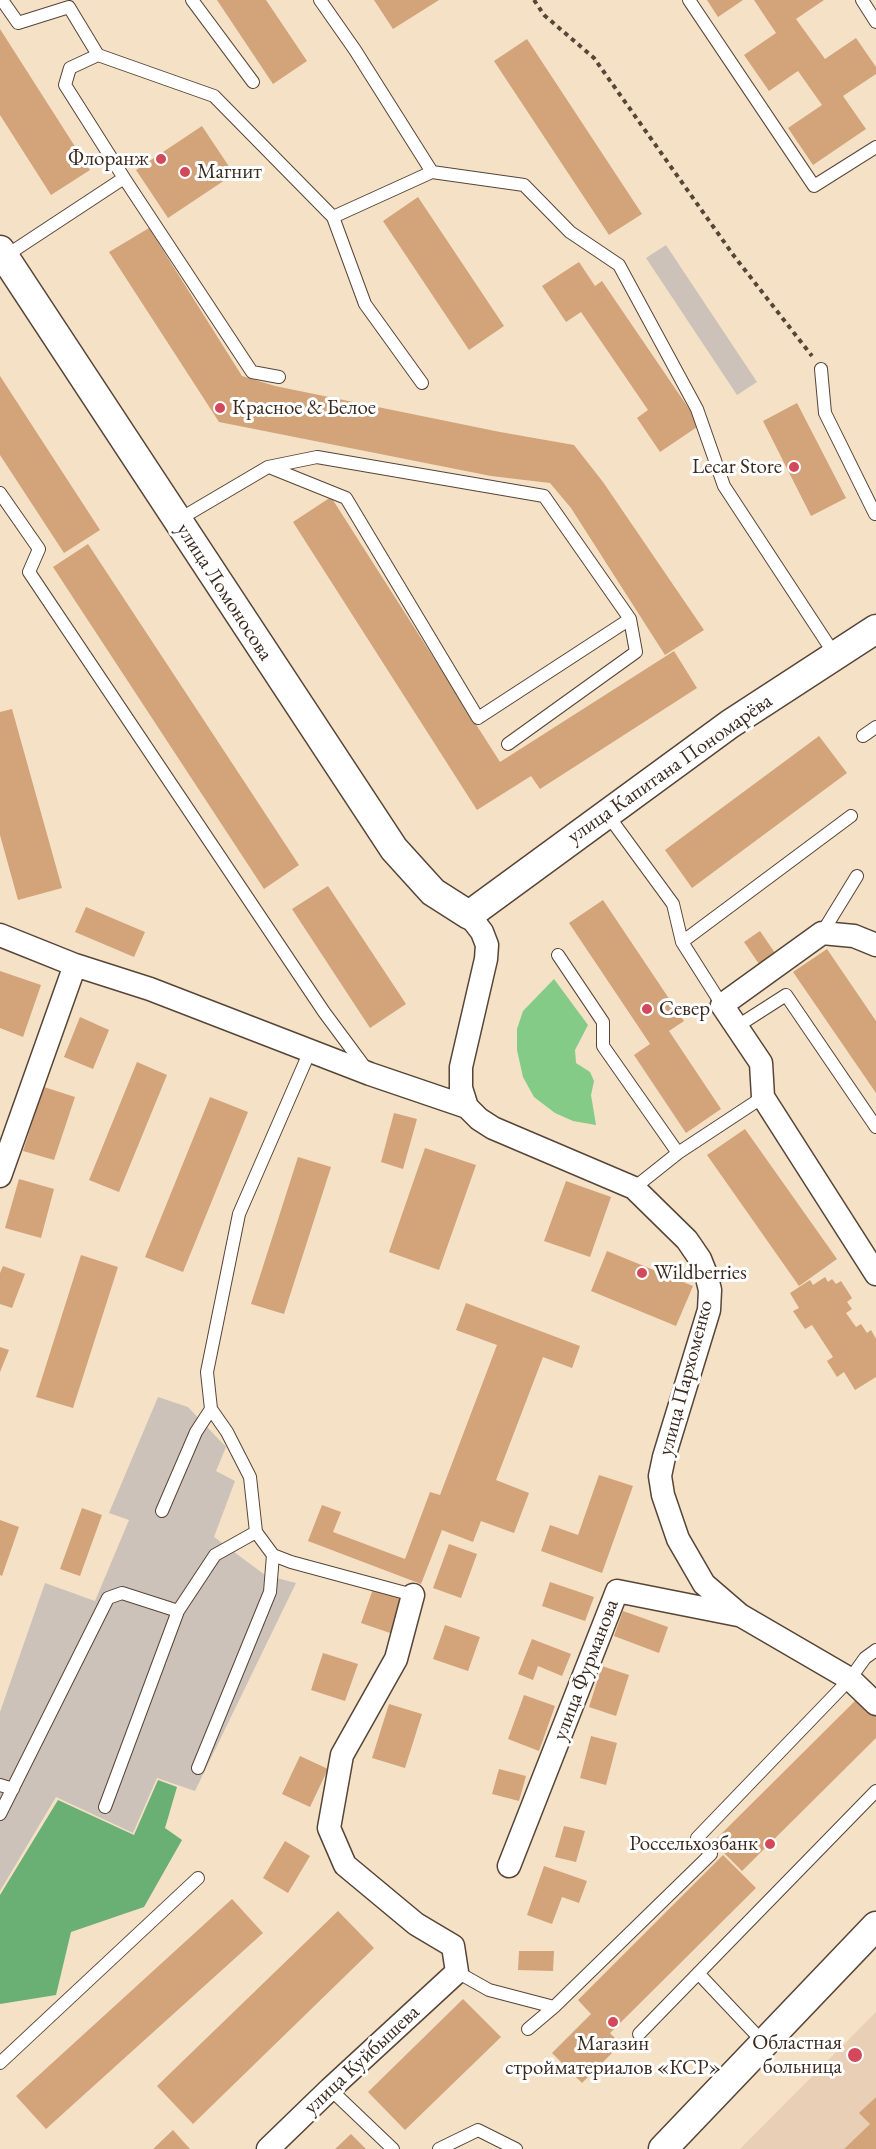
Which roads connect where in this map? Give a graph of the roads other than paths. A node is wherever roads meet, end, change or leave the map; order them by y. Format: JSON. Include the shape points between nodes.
{"nodes":[{"id":1,"x":2,"y":0,"type":"edge"},
{"id":2,"x":192,"y":0,"type":"edge"},
{"id":3,"x":320,"y":0,"type":"edge"},
{"id":4,"x":689,"y":0,"type":"edge"},
{"id":5,"x":862,"y":0,"type":"edge"},
{"id":6,"x":876,"y":22,"type":"edge"},
{"id":7,"x":98,"y":55,"type":"junction"},
{"id":8,"x":253,"y":82,"type":"dead end"},
{"id":9,"x":876,"y":147,"type":"edge"},
{"id":10,"x":432,"y":172,"type":"junction"},
{"id":11,"x":124,"y":178,"type":"junction"},
{"id":12,"x":333,"y":217,"type":"junction"},
{"id":13,"x":2,"y":254,"type":"edge"},
{"id":14,"x":821,"y":369,"type":"road end"},
{"id":15,"x":279,"y":377,"type":"dead end"},
{"id":16,"x":422,"y":383,"type":"dead end"},
{"id":17,"x":268,"y":467,"type":"junction"},
{"id":18,"x":0,"y":493,"type":"edge"},
{"id":19,"x":876,"y":514,"type":"edge"},
{"id":20,"x":178,"y":520,"type":"junction"},
{"id":21,"x":630,"y":619,"type":"junction"},
{"id":22,"x":876,"y":629,"type":"edge"},
{"id":23,"x":835,"y":655,"type":"junction"},
{"id":24,"x":876,"y":727,"type":"edge"},
{"id":25,"x":863,"y":736,"type":"dead end"},
{"id":26,"x":508,"y":744,"type":"dead end"},
{"id":27,"x":607,"y":814,"type":"junction"},
{"id":28,"x":851,"y":816,"type":"dead end"},
{"id":29,"x":857,"y":876,"type":"dead end"},
{"id":30,"x":468,"y":915,"type":"junction"},
{"id":31,"x":822,"y":933,"type":"junction"},
{"id":32,"x":0,"y":935,"type":"edge"},
{"id":33,"x":682,"y":942,"type":"junction"},
{"id":34,"x":876,"y":945,"type":"edge"},
{"id":35,"x":558,"y":955,"type":"dead end"},
{"id":36,"x":75,"y":965,"type":"junction"},
{"id":37,"x":722,"y":1005,"type":"junction"},
{"id":38,"x":736,"y":1027,"type":"junction"},
{"id":39,"x":310,"y":1050,"type":"junction"},
{"id":40,"x":369,"y":1074,"type":"junction"},
{"id":41,"x":457,"y":1097,"type":"junction"},
{"id":42,"x":763,"y":1097,"type":"junction"},
{"id":43,"x":876,"y":1127,"type":"edge"},
{"id":44,"x":678,"y":1154,"type":"junction"},
{"id":45,"x":0,"y":1176,"type":"edge"},
{"id":46,"x":634,"y":1188,"type":"junction"},
{"id":47,"x":876,"y":1274,"type":"edge"},
{"id":48,"x":211,"y":1409,"type":"junction"},
{"id":49,"x":162,"y":1511,"type":"dead end"},
{"id":50,"x":256,"y":1532,"type":"junction"},
{"id":51,"x":273,"y":1555,"type":"junction"},
{"id":52,"x":413,"y":1595,"type":"joint"},
{"id":53,"x":178,"y":1611,"type":"junction"},
{"id":54,"x":740,"y":1615,"type":"junction"},
{"id":55,"x":876,"y":1650,"type":"edge"},
{"id":56,"x":850,"y":1679,"type":"junction"},
{"id":57,"x":876,"y":1704,"type":"edge"},
{"id":58,"x":198,"y":1768,"type":"dead end"},
{"id":59,"x":0,"y":1785,"type":"edge"},
{"id":60,"x":13,"y":1789,"type":"junction"},
{"id":61,"x":876,"y":1791,"type":"edge"},
{"id":62,"x":105,"y":1807,"type":"dead end"},
{"id":63,"x":0,"y":1814,"type":"edge"},
{"id":64,"x":509,"y":1866,"type":"dead end"},
{"id":65,"x":198,"y":1878,"type":"dead end"},
{"id":66,"x":876,"y":1926,"type":"edge"},
{"id":67,"x":457,"y":1972,"type":"junction"},
{"id":68,"x":698,"y":1973,"type":"junction"},
{"id":69,"x":554,"y":2007,"type":"junction"},
{"id":70,"x":528,"y":2029,"type":"dead end"},
{"id":71,"x":639,"y":2034,"type":"dead end"},
{"id":72,"x":765,"y":2044,"type":"junction"},
{"id":73,"x":0,"y":2063,"type":"edge"},
{"id":74,"x":330,"y":2089,"type":"junction"},
{"id":75,"x":268,"y":2149,"type":"edge"},
{"id":76,"x":393,"y":2149,"type":"edge"},
{"id":77,"x":439,"y":2149,"type":"edge"},
{"id":78,"x":516,"y":2149,"type":"edge"},
{"id":79,"x":663,"y":2149,"type":"edge"}],
"edges":[{"from":1,"to":7,"type":"lane","via":[[18,22],[69,7]]},
{"from":2,"to":8,"type":"lane"},
{"from":3,"to":10,"type":"lane"},
{"from":4,"to":9,"type":"lane","via":[[814,186]]},
{"from":5,"to":6,"type":"lane"},
{"from":7,"to":11,"type":"lane","via":[[69,68],[65,85]]},
{"from":7,"to":12,"type":"lane","via":[[214,96]]},
{"from":10,"to":12,"type":"lane"},
{"from":10,"to":23,"type":"lane","via":[[524,185],[570,232],[619,265],[697,409],[724,486]]},
{"from":11,"to":13,"type":"lane"},
{"from":11,"to":15,"type":"lane","via":[[252,372]]},
{"from":12,"to":16,"type":"lane","via":[[365,304]]},
{"from":13,"to":20,"type":"street","name":"улица Ломоносова"},
{"from":14,"to":19,"type":"lane","via":[[825,413]]},
{"from":17,"to":20,"type":"lane"},
{"from":17,"to":21,"type":"lane","via":[[317,457],[544,496]]},
{"from":17,"to":21,"type":"lane","via":[[346,498],[478,718]]},
{"from":18,"to":40,"type":"lane","via":[[39,549],[29,572]]},
{"from":20,"to":30,"type":"street","name":"улица Ломоносова","via":[[394,849],[434,892]]},
{"from":21,"to":26,"type":"lane","via":[[636,652]]},
{"from":22,"to":23,"type":"street","name":"улица Капитана Пономарёва"},
{"from":23,"to":27,"type":"street","name":"улица Капитана Пономарёва","via":[[730,724]]},
{"from":24,"to":25,"type":"lane"},
{"from":27,"to":30,"type":"street","name":"улица Капитана Пономарёва"},
{"from":27,"to":33,"type":"lane","via":[[674,904]]},
{"from":28,"to":33,"type":"lane"},
{"from":29,"to":31,"type":"lane"},
{"from":30,"to":41,"type":"street","via":[[487,945]]},
{"from":31,"to":34,"type":"street","via":[[854,936]]},
{"from":31,"to":37,"type":"street"},
{"from":32,"to":36,"type":"street"},
{"from":33,"to":37,"type":"lane"},
{"from":35,"to":44,"type":"lane","via":[[603,1022],[603,1046]]},
{"from":36,"to":39,"type":"street","via":[[150,988]]},
{"from":36,"to":45,"type":"street"},
{"from":37,"to":38,"type":"street"},
{"from":38,"to":42,"type":"street","via":[[761,1063]]},
{"from":38,"to":43,"type":"lane","via":[[786,995]]},
{"from":39,"to":40,"type":"street"},
{"from":39,"to":48,"type":"lane","via":[[239,1214],[207,1372]]},
{"from":40,"to":41,"type":"street"},
{"from":41,"to":46,"type":"street","name":"улица Пархоменко","via":[[493,1128]]},
{"from":42,"to":44,"type":"lane"},
{"from":42,"to":47,"type":"street"},
{"from":44,"to":46,"type":"lane"},
{"from":46,"to":54,"type":"street","name":"улица Пархоменко","via":[[687,1240],[700,1259],[710,1290],[709,1310],[660,1476],[678,1539],[704,1584]]},
{"from":48,"to":49,"type":"lane","via":[[196,1432]]},
{"from":48,"to":50,"type":"lane","via":[[250,1477]]},
{"from":50,"to":51,"type":"lane"},
{"from":50,"to":53,"type":"lane","via":[[215,1555]]},
{"from":51,"to":52,"type":"lane"},
{"from":51,"to":58,"type":"lane","via":[[270,1592]]},
{"from":52,"to":67,"type":"street","via":[[396,1659],[342,1755],[329,1828],[345,1865],[416,1924],[453,1946]]},
{"from":53,"to":60,"type":"lane","via":[[122,1593],[108,1598]]},
{"from":53,"to":62,"type":"lane"},
{"from":54,"to":56,"type":"street","name":"улица Пархоменко"},
{"from":54,"to":64,"type":"street","name":"улица Фурманова","via":[[617,1591]]},
{"from":55,"to":56,"type":"lane"},
{"from":56,"to":57,"type":"street","name":"улица Пархоменко"},
{"from":56,"to":69,"type":"lane","via":[[698,1838],[711,1854]]},
{"from":59,"to":60,"type":"lane"},
{"from":60,"to":63,"type":"lane"},
{"from":61,"to":68,"type":"lane"},
{"from":65,"to":73,"type":"lane"},
{"from":66,"to":72,"type":"street"},
{"from":67,"to":69,"type":"lane","via":[[489,1990]]},
{"from":67,"to":74,"type":"street","name":"улица Куйбышева"},
{"from":68,"to":71,"type":"lane"},
{"from":68,"to":72,"type":"lane"},
{"from":69,"to":70,"type":"lane"},
{"from":72,"to":79,"type":"street"},
{"from":74,"to":75,"type":"street","name":"улица Куйбышева"},
{"from":74,"to":76,"type":"lane"},
{"from":77,"to":78,"type":"lane","via":[[478,2130]]}]}
